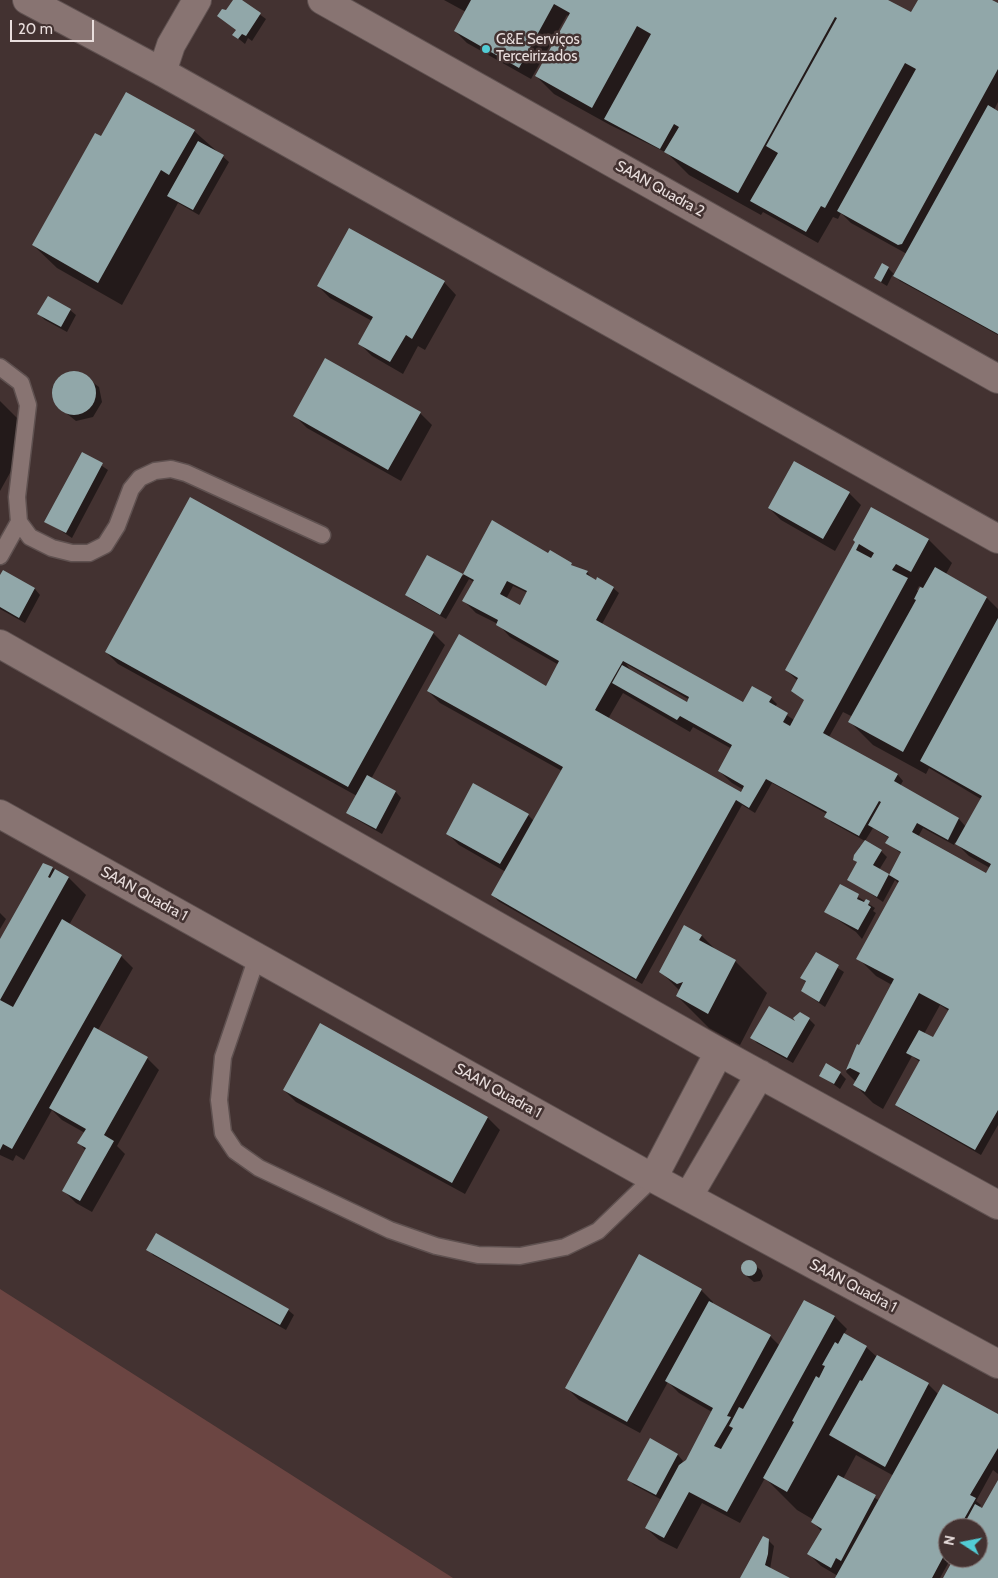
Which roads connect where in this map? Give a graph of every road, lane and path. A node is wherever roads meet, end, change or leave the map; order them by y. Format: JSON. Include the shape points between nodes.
{"nodes":[{"id":1,"x":28,"y":0,"type":"edge"},
{"id":2,"x":197,"y":0,"type":"edge"},
{"id":3,"x":322,"y":0,"type":"edge"},
{"id":4,"x":162,"y":72,"type":"junction"},
{"id":5,"x":0,"y":367,"type":"edge"},
{"id":6,"x":998,"y":378,"type":"edge"},
{"id":7,"x":19,"y":522,"type":"junction"},
{"id":8,"x":322,"y":535,"type":"dead end"},
{"id":9,"x":998,"y":539,"type":"edge"},
{"id":10,"x":0,"y":556,"type":"edge"},
{"id":11,"x":0,"y":644,"type":"edge"},
{"id":12,"x":0,"y":814,"type":"edge"},
{"id":13,"x":257,"y":958,"type":"junction"},
{"id":14,"x":719,"y":1052,"type":"junction"},
{"id":15,"x":760,"y":1074,"type":"junction"},
{"id":16,"x":653,"y":1178,"type":"junction"},
{"id":17,"x":688,"y":1197,"type":"junction"},
{"id":18,"x":998,"y":1205,"type":"edge"},
{"id":19,"x":998,"y":1364,"type":"edge"}],
"edges":[{"from":1,"to":4,"type":"street"},
{"from":2,"to":4,"type":"street","via":[[171,45]]},
{"from":3,"to":6,"type":"street","name":"SAAN Quadra 2"},
{"from":4,"to":9,"type":"street"},
{"from":5,"to":7,"type":"lane","via":[[21,383],[28,405],[18,497]]},
{"from":7,"to":8,"type":"lane","via":[[30,537],[52,548],[72,554],[89,553],[105,545],[117,526],[131,489],[140,478],[154,471],[171,469]]},
{"from":7,"to":10,"type":"lane"},
{"from":11,"to":14,"type":"street"},
{"from":12,"to":13,"type":"street","name":"SAAN Quadra 1"},
{"from":13,"to":16,"type":"street","name":"SAAN Quadra 1"},
{"from":13,"to":16,"type":"lane","via":[[223,1057],[219,1100],[222,1133],[235,1152],[258,1168],[390,1230],[436,1246],[478,1255],[520,1256],[565,1247],[598,1231]]},
{"from":14,"to":15,"type":"street"},
{"from":14,"to":16,"type":"street"},
{"from":15,"to":17,"type":"street"},
{"from":15,"to":18,"type":"street"},
{"from":16,"to":17,"type":"street","name":"SAAN Quadra 1"},
{"from":17,"to":19,"type":"street","name":"SAAN Quadra 1"}]}
